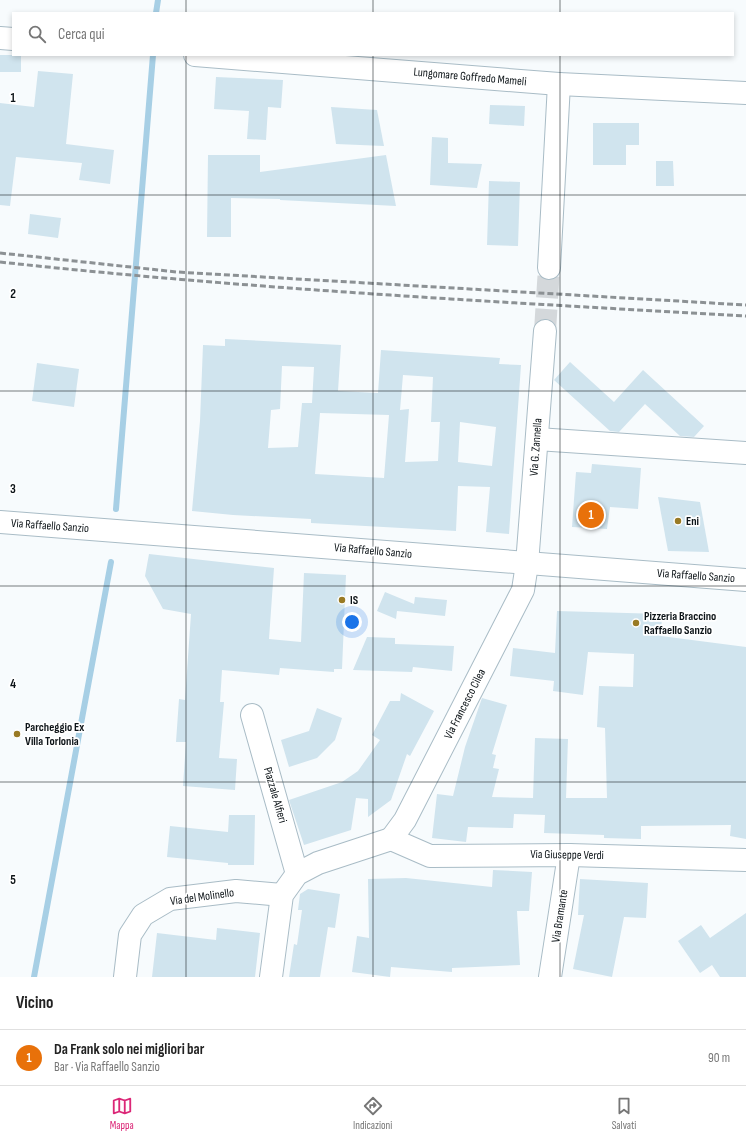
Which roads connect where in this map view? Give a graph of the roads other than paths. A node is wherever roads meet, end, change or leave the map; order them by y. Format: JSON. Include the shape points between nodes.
{"nodes":[{"id":1,"x":0,"y":38,"type":"edge"},
{"id":2,"x":12,"y":39,"type":"edge"},
{"id":3,"x":208,"y":56,"type":"edge"},
{"id":4,"x":559,"y":84,"type":"junction"},
{"id":5,"x":746,"y":94,"type":"edge"},
{"id":6,"x":549,"y":268,"type":"tunnel mouth"},
{"id":7,"x":545,"y":331,"type":"tunnel mouth"},
{"id":8,"x":537,"y":439,"type":"junction"},
{"id":9,"x":746,"y":453,"type":"edge"},
{"id":10,"x":0,"y":522,"type":"edge"},
{"id":11,"x":527,"y":564,"type":"junction"},
{"id":12,"x":746,"y":580,"type":"edge"},
{"id":13,"x":252,"y":715,"type":"dead end"},
{"id":14,"x":391,"y":839,"type":"junction"},
{"id":15,"x":569,"y":855,"type":"junction"},
{"id":16,"x":746,"y":860,"type":"edge"},
{"id":17,"x":297,"y":874,"type":"junction"},
{"id":18,"x":282,"y":895,"type":"junction"},
{"id":19,"x":125,"y":977,"type":"edge"},
{"id":20,"x":271,"y":977,"type":"edge"},
{"id":21,"x":550,"y":977,"type":"edge"}],
"edges":[{"from":1,"to":2,"type":"street"},
{"from":3,"to":4,"type":"street","name":"Lungomare Goffredo Mameli"},
{"from":4,"to":5,"type":"street","name":"Lungomare Goffredo Mameli"},
{"from":4,"to":6,"type":"street"},
{"from":7,"to":8,"type":"street","name":"Via G. Zannella"},
{"from":8,"to":9,"type":"street"},
{"from":8,"to":11,"type":"street","name":"Via G. Zannella"},
{"from":10,"to":11,"type":"street","name":"Via Raffaello Sanzio"},
{"from":11,"to":12,"type":"street","name":"Via Raffaello Sanzio"},
{"from":11,"to":14,"type":"street","name":"Via Francesco Cilea","via":[[523,590],[405,820]]},
{"from":13,"to":17,"type":"street","name":"Piazzale Alfieri"},
{"from":14,"to":15,"type":"street","name":"Via Giuseppe Verdi","via":[[430,856]]},
{"from":14,"to":17,"type":"street","via":[[318,863]]},
{"from":15,"to":16,"type":"street","name":"Via Giuseppe Verdi"},
{"from":15,"to":21,"type":"street","name":"Via Bramante"},
{"from":17,"to":18,"type":"street"},
{"from":18,"to":19,"type":"street","name":"Via del Molinello","via":[[236,892],[170,899],[143,915],[130,935]]},
{"from":18,"to":20,"type":"street"}]}
